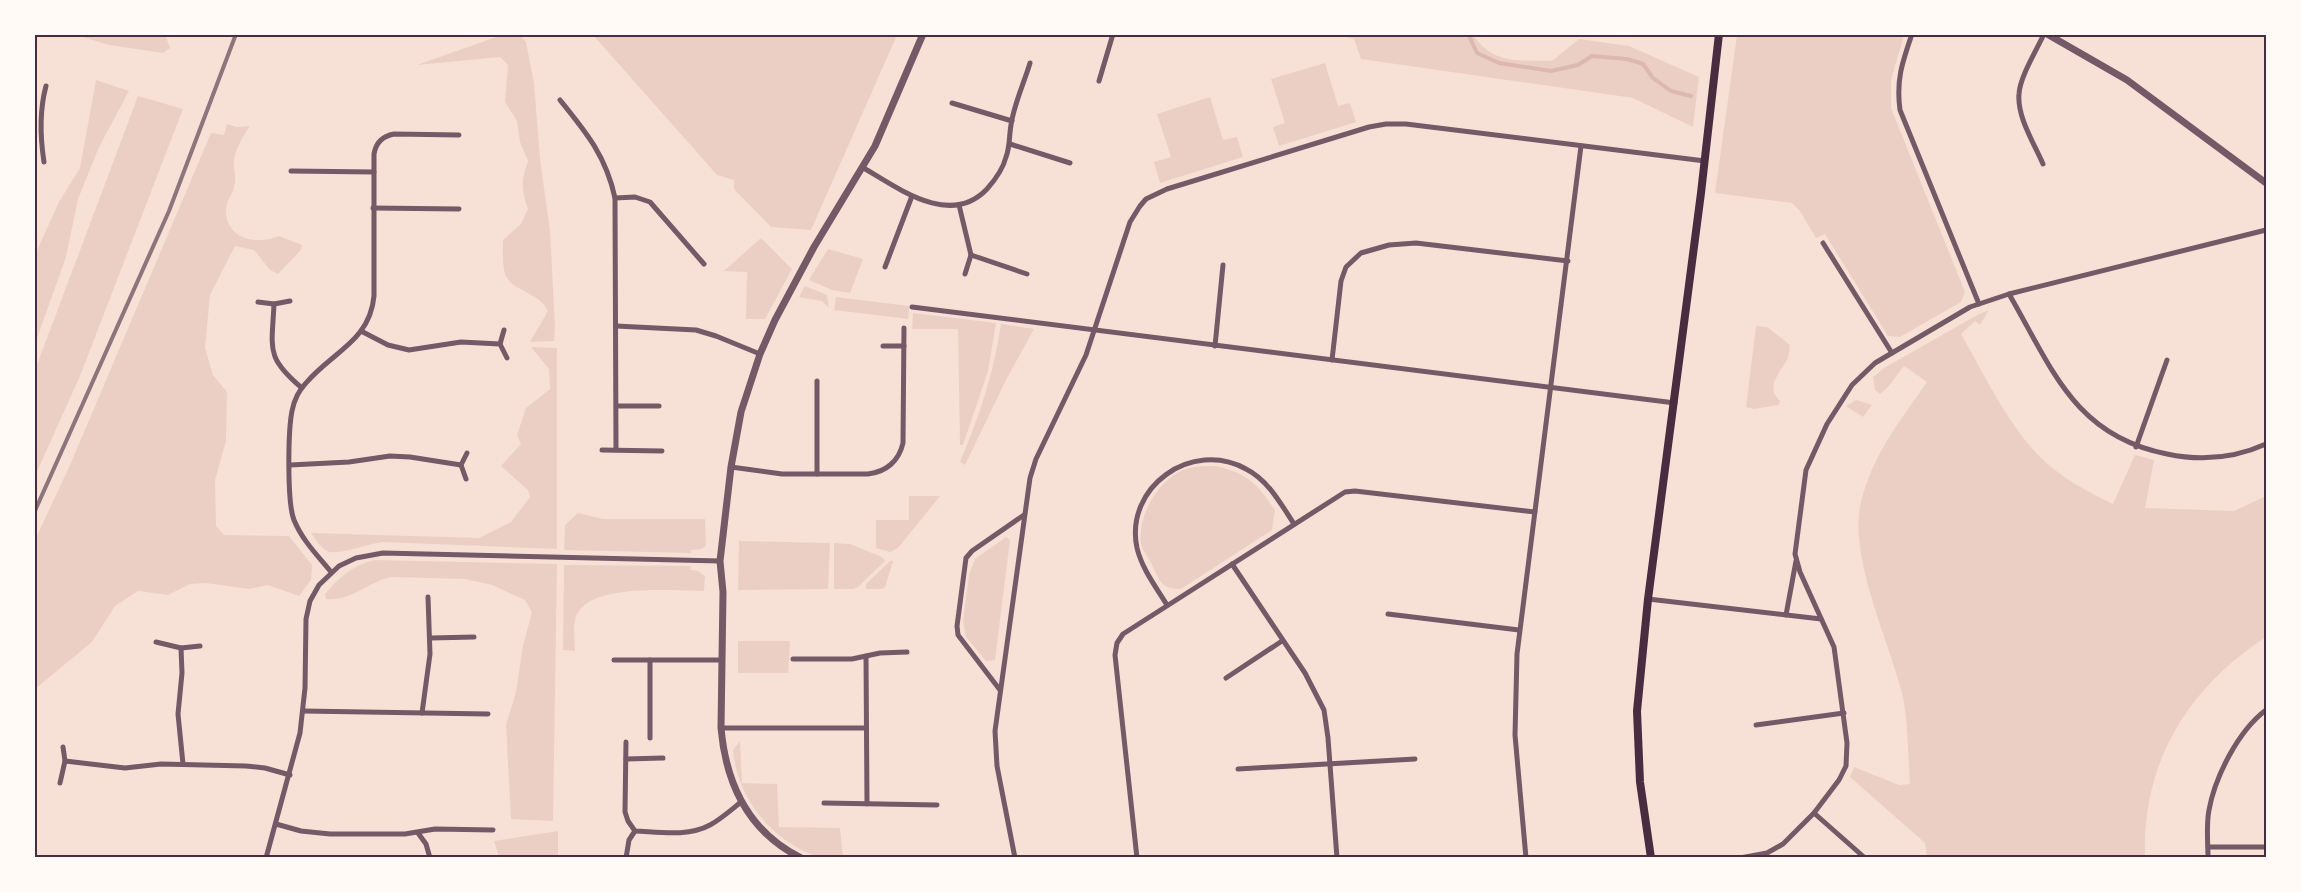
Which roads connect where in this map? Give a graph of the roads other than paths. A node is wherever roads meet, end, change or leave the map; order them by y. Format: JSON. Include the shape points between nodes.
{"nodes":[{"id":1,"x":923,"y":34,"type":"edge"},
{"id":2,"x":1113,"y":34,"type":"edge"},
{"id":3,"x":1719,"y":34,"type":"edge"},
{"id":4,"x":1912,"y":34,"type":"edge"},
{"id":5,"x":2046,"y":34,"type":"edge"},
{"id":6,"x":1030,"y":63,"type":"dead end"},
{"id":7,"x":1099,"y":81,"type":"dead end"},
{"id":8,"x":46,"y":86,"type":"dead end"},
{"id":9,"x":560,"y":100,"type":"dead end"},
{"id":10,"x":952,"y":103,"type":"dead end"},
{"id":11,"x":37,"y":104,"type":"edge"},
{"id":12,"x":1012,"y":121,"type":"junction"},
{"id":13,"x":459,"y":135,"type":"dead end"},
{"id":14,"x":1010,"y":144,"type":"junction"},
{"id":15,"x":1581,"y":146,"type":"junction"},
{"id":16,"x":1705,"y":161,"type":"junction"},
{"id":17,"x":44,"y":162,"type":"dead end"},
{"id":18,"x":1070,"y":164,"type":"dead end"},
{"id":19,"x":2043,"y":164,"type":"dead end"},
{"id":20,"x":862,"y":167,"type":"junction"},
{"id":21,"x":291,"y":171,"type":"dead end"},
{"id":22,"x":374,"y":172,"type":"junction"},
{"id":23,"x":2266,"y":183,"type":"edge"},
{"id":24,"x":912,"y":196,"type":"junction"},
{"id":25,"x":615,"y":198,"type":"junction"},
{"id":26,"x":959,"y":205,"type":"junction"},
{"id":27,"x":374,"y":208,"type":"junction"},
{"id":28,"x":459,"y":209,"type":"dead end"},
{"id":29,"x":2266,"y":230,"type":"edge"},
{"id":30,"x":1823,"y":243,"type":"dead end"},
{"id":31,"x":971,"y":255,"type":"junction"},
{"id":32,"x":1568,"y":261,"type":"junction"},
{"id":33,"x":704,"y":264,"type":"dead end"},
{"id":34,"x":1223,"y":265,"type":"dead end"},
{"id":35,"x":885,"y":267,"type":"dead end"},
{"id":36,"x":1027,"y":273,"type":"dead end"},
{"id":37,"x":965,"y":274,"type":"dead end"},
{"id":38,"x":2009,"y":294,"type":"junction"},
{"id":39,"x":290,"y":301,"type":"dead end"},
{"id":40,"x":258,"y":302,"type":"dead end"},
{"id":41,"x":274,"y":304,"type":"junction"},
{"id":42,"x":1979,"y":304,"type":"junction"},
{"id":43,"x":912,"y":307,"type":"dead end"},
{"id":44,"x":616,"y":326,"type":"junction"},
{"id":45,"x":904,"y":328,"type":"dead end"},
{"id":46,"x":504,"y":330,"type":"dead end"},
{"id":47,"x":1094,"y":331,"type":"junction"},
{"id":48,"x":362,"y":332,"type":"junction"},
{"id":49,"x":500,"y":344,"type":"junction"},
{"id":50,"x":883,"y":346,"type":"dead end"},
{"id":51,"x":904,"y":346,"type":"junction"},
{"id":52,"x":1215,"y":346,"type":"junction"},
{"id":53,"x":1892,"y":353,"type":"junction"},
{"id":54,"x":760,"y":354,"type":"junction"},
{"id":55,"x":507,"y":358,"type":"dead end"},
{"id":56,"x":1332,"y":360,"type":"junction"},
{"id":57,"x":2167,"y":360,"type":"dead end"},
{"id":58,"x":817,"y":381,"type":"dead end"},
{"id":59,"x":302,"y":388,"type":"junction"},
{"id":60,"x":1552,"y":388,"type":"junction"},
{"id":61,"x":1675,"y":403,"type":"junction"},
{"id":62,"x":659,"y":405,"type":"dead end"},
{"id":63,"x":617,"y":406,"type":"junction"},
{"id":64,"x":2266,"y":444,"type":"edge"},
{"id":65,"x":2136,"y":447,"type":"junction"},
{"id":66,"x":602,"y":450,"type":"dead end"},
{"id":67,"x":616,"y":450,"type":"junction"},
{"id":68,"x":662,"y":451,"type":"dead end"},
{"id":69,"x":467,"y":453,"type":"dead end"},
{"id":70,"x":290,"y":465,"type":"junction"},
{"id":71,"x":461,"y":465,"type":"junction"},
{"id":72,"x":730,"y":467,"type":"junction"},
{"id":73,"x":817,"y":474,"type":"junction"},
{"id":74,"x":466,"y":478,"type":"dead end"},
{"id":75,"x":1535,"y":512,"type":"junction"},
{"id":76,"x":1024,"y":515,"type":"junction"},
{"id":77,"x":1294,"y":524,"type":"junction"},
{"id":78,"x":720,"y":561,"type":"junction"},
{"id":79,"x":1796,"y":561,"type":"junction"},
{"id":80,"x":1232,"y":564,"type":"junction"},
{"id":81,"x":331,"y":572,"type":"junction"},
{"id":82,"x":428,"y":597,"type":"dead end"},
{"id":83,"x":1648,"y":599,"type":"junction"},
{"id":84,"x":1167,"y":605,"type":"junction"},
{"id":85,"x":1388,"y":614,"type":"dead end"},
{"id":86,"x":1786,"y":615,"type":"junction"},
{"id":87,"x":1821,"y":619,"type":"junction"},
{"id":88,"x":1519,"y":630,"type":"junction"},
{"id":89,"x":474,"y":637,"type":"dead end"},
{"id":90,"x":431,"y":638,"type":"junction"},
{"id":91,"x":1282,"y":641,"type":"junction"},
{"id":92,"x":156,"y":642,"type":"dead end"},
{"id":93,"x":200,"y":646,"type":"dead end"},
{"id":94,"x":181,"y":648,"type":"junction"},
{"id":95,"x":907,"y":652,"type":"dead end"},
{"id":96,"x":866,"y":656,"type":"junction"},
{"id":97,"x":793,"y":659,"type":"dead end"},
{"id":98,"x":614,"y":660,"type":"dead end"},
{"id":99,"x":650,"y":660,"type":"junction"},
{"id":100,"x":722,"y":660,"type":"junction"},
{"id":101,"x":1226,"y":678,"type":"dead end"},
{"id":102,"x":1000,"y":690,"type":"junction"},
{"id":103,"x":2266,"y":710,"type":"edge"},
{"id":104,"x":303,"y":711,"type":"junction"},
{"id":105,"x":422,"y":713,"type":"junction"},
{"id":106,"x":1844,"y":713,"type":"junction"},
{"id":107,"x":488,"y":714,"type":"dead end"},
{"id":108,"x":1756,"y":725,"type":"dead end"},
{"id":109,"x":721,"y":728,"type":"junction"},
{"id":110,"x":866,"y":728,"type":"junction"},
{"id":111,"x":650,"y":738,"type":"dead end"},
{"id":112,"x":626,"y":742,"type":"dead end"},
{"id":113,"x":63,"y":747,"type":"dead end"},
{"id":114,"x":663,"y":758,"type":"dead end"},
{"id":115,"x":626,"y":759,"type":"junction"},
{"id":116,"x":1415,"y":759,"type":"dead end"},
{"id":117,"x":65,"y":761,"type":"junction"},
{"id":118,"x":183,"y":764,"type":"junction"},
{"id":119,"x":1329,"y":764,"type":"junction"},
{"id":120,"x":1238,"y":769,"type":"dead end"},
{"id":121,"x":290,"y":775,"type":"junction"},
{"id":122,"x":60,"y":783,"type":"dead end"},
{"id":123,"x":741,"y":802,"type":"junction"},
{"id":124,"x":824,"y":803,"type":"dead end"},
{"id":125,"x":867,"y":804,"type":"junction"},
{"id":126,"x":937,"y":805,"type":"dead end"},
{"id":127,"x":1814,"y":813,"type":"junction"},
{"id":128,"x":276,"y":824,"type":"junction"},
{"id":129,"x":494,"y":831,"type":"dead end"},
{"id":130,"x":635,"y":831,"type":"junction"},
{"id":131,"x":418,"y":833,"type":"junction"},
{"id":132,"x":2208,"y":847,"type":"junction"},
{"id":133,"x":2266,"y":848,"type":"edge"},
{"id":134,"x":266,"y":858,"type":"edge"},
{"id":135,"x":430,"y":858,"type":"edge"},
{"id":136,"x":626,"y":858,"type":"edge"},
{"id":137,"x":801,"y":858,"type":"edge"},
{"id":138,"x":1016,"y":858,"type":"edge"},
{"id":139,"x":1137,"y":858,"type":"edge"},
{"id":140,"x":1337,"y":858,"type":"edge"},
{"id":141,"x":1526,"y":858,"type":"edge"},
{"id":142,"x":1651,"y":858,"type":"edge"},
{"id":143,"x":1740,"y":858,"type":"edge"},
{"id":144,"x":1865,"y":858,"type":"edge"},
{"id":145,"x":2208,"y":858,"type":"edge"}],
"edges":[{"from":1,"to":20,"type":"street","via":[[887,120]]},
{"from":2,"to":7,"type":"street"},
{"from":3,"to":16,"type":"main road"},
{"from":4,"to":42,"type":"street","via":[[1899,75],[1900,110]]},
{"from":5,"to":19,"type":"street","via":[[2021,84],[2019,98],[2021,113]]},
{"from":5,"to":23,"type":"street","via":[[2127,80]]},
{"from":6,"to":12,"type":"street"},
{"from":8,"to":11,"type":"street"},
{"from":9,"to":25,"type":"street","via":[[600,152]]},
{"from":10,"to":12,"type":"street"},
{"from":11,"to":17,"type":"street"},
{"from":12,"to":14,"type":"street"},
{"from":13,"to":22,"type":"street","via":[[385,137],[375,148]]},
{"from":14,"to":18,"type":"street"},
{"from":14,"to":26,"type":"street","via":[[1002,169],[990,186],[975,199]]},
{"from":15,"to":16,"type":"street"},
{"from":15,"to":32,"type":"street"},
{"from":15,"to":47,"type":"street","via":[[1386,124],[1167,189],[1146,199],[1130,222]]},
{"from":16,"to":61,"type":"main road"},
{"from":20,"to":24,"type":"street"},
{"from":20,"to":54,"type":"street","via":[[794,283]]},
{"from":21,"to":22,"type":"street"},
{"from":22,"to":27,"type":"street"},
{"from":24,"to":26,"type":"street","via":[[936,204]]},
{"from":24,"to":35,"type":"street"},
{"from":25,"to":33,"type":"street","via":[[635,197],[650,202]]},
{"from":25,"to":44,"type":"street"},
{"from":26,"to":31,"type":"street"},
{"from":27,"to":28,"type":"street"},
{"from":27,"to":48,"type":"street","via":[[374,296]]},
{"from":29,"to":38,"type":"street"},
{"from":30,"to":53,"type":"street"},
{"from":31,"to":36,"type":"street"},
{"from":31,"to":37,"type":"street"},
{"from":32,"to":56,"type":"street","via":[[1416,243],[1362,253],[1346,267],[1341,281]]},
{"from":32,"to":60,"type":"street"},
{"from":34,"to":52,"type":"street"},
{"from":38,"to":42,"type":"street"},
{"from":38,"to":65,"type":"street","via":[[2074,402],[2099,427]]},
{"from":39,"to":41,"type":"street"},
{"from":40,"to":41,"type":"street"},
{"from":41,"to":59,"type":"street","via":[[274,356]]},
{"from":42,"to":53,"type":"street"},
{"from":43,"to":47,"type":"street"},
{"from":44,"to":54,"type":"street","via":[[696,330]]},
{"from":44,"to":63,"type":"street"},
{"from":45,"to":51,"type":"street"},
{"from":46,"to":49,"type":"street"},
{"from":47,"to":52,"type":"street"},
{"from":47,"to":76,"type":"street","via":[[1036,459]]},
{"from":48,"to":49,"type":"street","via":[[409,350],[461,342]]},
{"from":48,"to":59,"type":"street"},
{"from":49,"to":55,"type":"street"},
{"from":50,"to":51,"type":"street"},
{"from":51,"to":73,"type":"street","via":[[903,443],[894,462],[875,473]]},
{"from":52,"to":56,"type":"street"},
{"from":53,"to":79,"type":"street","via":[[1867,369],[1852,385],[1811,458],[1803,488]]},
{"from":54,"to":72,"type":"street","via":[[741,412]]},
{"from":56,"to":60,"type":"street"},
{"from":57,"to":65,"type":"street"},
{"from":58,"to":73,"type":"street"},
{"from":59,"to":70,"type":"street","via":[[292,414]]},
{"from":60,"to":61,"type":"street"},
{"from":60,"to":75,"type":"street"},
{"from":61,"to":83,"type":"main road"},
{"from":62,"to":63,"type":"street"},
{"from":63,"to":67,"type":"street"},
{"from":64,"to":65,"type":"street","via":[[2212,458],[2178,457]]},
{"from":66,"to":67,"type":"street"},
{"from":67,"to":68,"type":"street"},
{"from":69,"to":71,"type":"street"},
{"from":70,"to":71,"type":"street","via":[[390,456]]},
{"from":70,"to":81,"type":"street","via":[[294,521]]},
{"from":71,"to":74,"type":"street"},
{"from":72,"to":73,"type":"street"},
{"from":72,"to":78,"type":"street"},
{"from":75,"to":77,"type":"street","via":[[1355,491],[1342,493]]},
{"from":75,"to":88,"type":"street"},
{"from":76,"to":102,"type":"street"},
{"from":76,"to":102,"type":"street","via":[[972,551],[964,564],[958,635]]},
{"from":77,"to":80,"type":"street"},
{"from":77,"to":84,"type":"street","via":[[1262,480],[1245,468],[1215,460],[1174,468],[1145,496],[1136,528],[1139,557]]},
{"from":78,"to":81,"type":"street","via":[[383,553],[356,558]]},
{"from":78,"to":100,"type":"street"},
{"from":79,"to":86,"type":"street"},
{"from":79,"to":87,"type":"street"},
{"from":80,"to":84,"type":"street"},
{"from":80,"to":91,"type":"street"},
{"from":81,"to":104,"type":"street","via":[[315,591],[307,609]]},
{"from":82,"to":90,"type":"street"},
{"from":83,"to":86,"type":"street"},
{"from":83,"to":142,"type":"main road","via":[[1637,711],[1640,782]]},
{"from":84,"to":139,"type":"street","via":[[1123,634],[1115,648]]},
{"from":85,"to":88,"type":"street"},
{"from":86,"to":87,"type":"street"},
{"from":87,"to":106,"type":"street","via":[[1834,647]]},
{"from":88,"to":141,"type":"street","via":[[1515,735]]},
{"from":89,"to":90,"type":"street"},
{"from":90,"to":105,"type":"street"},
{"from":91,"to":101,"type":"street"},
{"from":91,"to":119,"type":"street","via":[[1324,710]]},
{"from":92,"to":94,"type":"street"},
{"from":93,"to":94,"type":"street"},
{"from":94,"to":118,"type":"street","via":[[178,714]]},
{"from":95,"to":96,"type":"street"},
{"from":96,"to":97,"type":"street"},
{"from":96,"to":110,"type":"street"},
{"from":98,"to":99,"type":"street"},
{"from":99,"to":100,"type":"street"},
{"from":99,"to":111,"type":"street"},
{"from":100,"to":109,"type":"street"},
{"from":102,"to":138,"type":"street","via":[[996,752]]},
{"from":103,"to":132,"type":"street","via":[[2237,742],[2220,774],[2209,811]]},
{"from":104,"to":105,"type":"street"},
{"from":104,"to":121,"type":"street"},
{"from":105,"to":107,"type":"street"},
{"from":106,"to":108,"type":"street"},
{"from":106,"to":127,"type":"street","via":[[1846,766]]},
{"from":109,"to":110,"type":"street"},
{"from":109,"to":123,"type":"street","via":[[727,766]]},
{"from":110,"to":125,"type":"street"},
{"from":112,"to":115,"type":"street"},
{"from":113,"to":117,"type":"street"},
{"from":114,"to":115,"type":"street"},
{"from":115,"to":130,"type":"street","via":[[625,812]]},
{"from":116,"to":119,"type":"street"},
{"from":117,"to":118,"type":"street","via":[[125,768]]},
{"from":117,"to":122,"type":"street"},
{"from":118,"to":121,"type":"street","via":[[256,766]]},
{"from":119,"to":120,"type":"street"},
{"from":119,"to":140,"type":"street"},
{"from":121,"to":128,"type":"street"},
{"from":123,"to":130,"type":"street","via":[[702,828],[683,832]]},
{"from":123,"to":137,"type":"street","via":[[765,833]]},
{"from":124,"to":125,"type":"street"},
{"from":125,"to":126,"type":"street"},
{"from":127,"to":143,"type":"street","via":[[1775,850]]},
{"from":127,"to":144,"type":"street"},
{"from":128,"to":131,"type":"street","via":[[311,833]]},
{"from":128,"to":134,"type":"street"},
{"from":129,"to":131,"type":"street","via":[[435,829]]},
{"from":130,"to":136,"type":"street"},
{"from":131,"to":135,"type":"street"},
{"from":132,"to":133,"type":"street"},
{"from":132,"to":145,"type":"street"}]}
